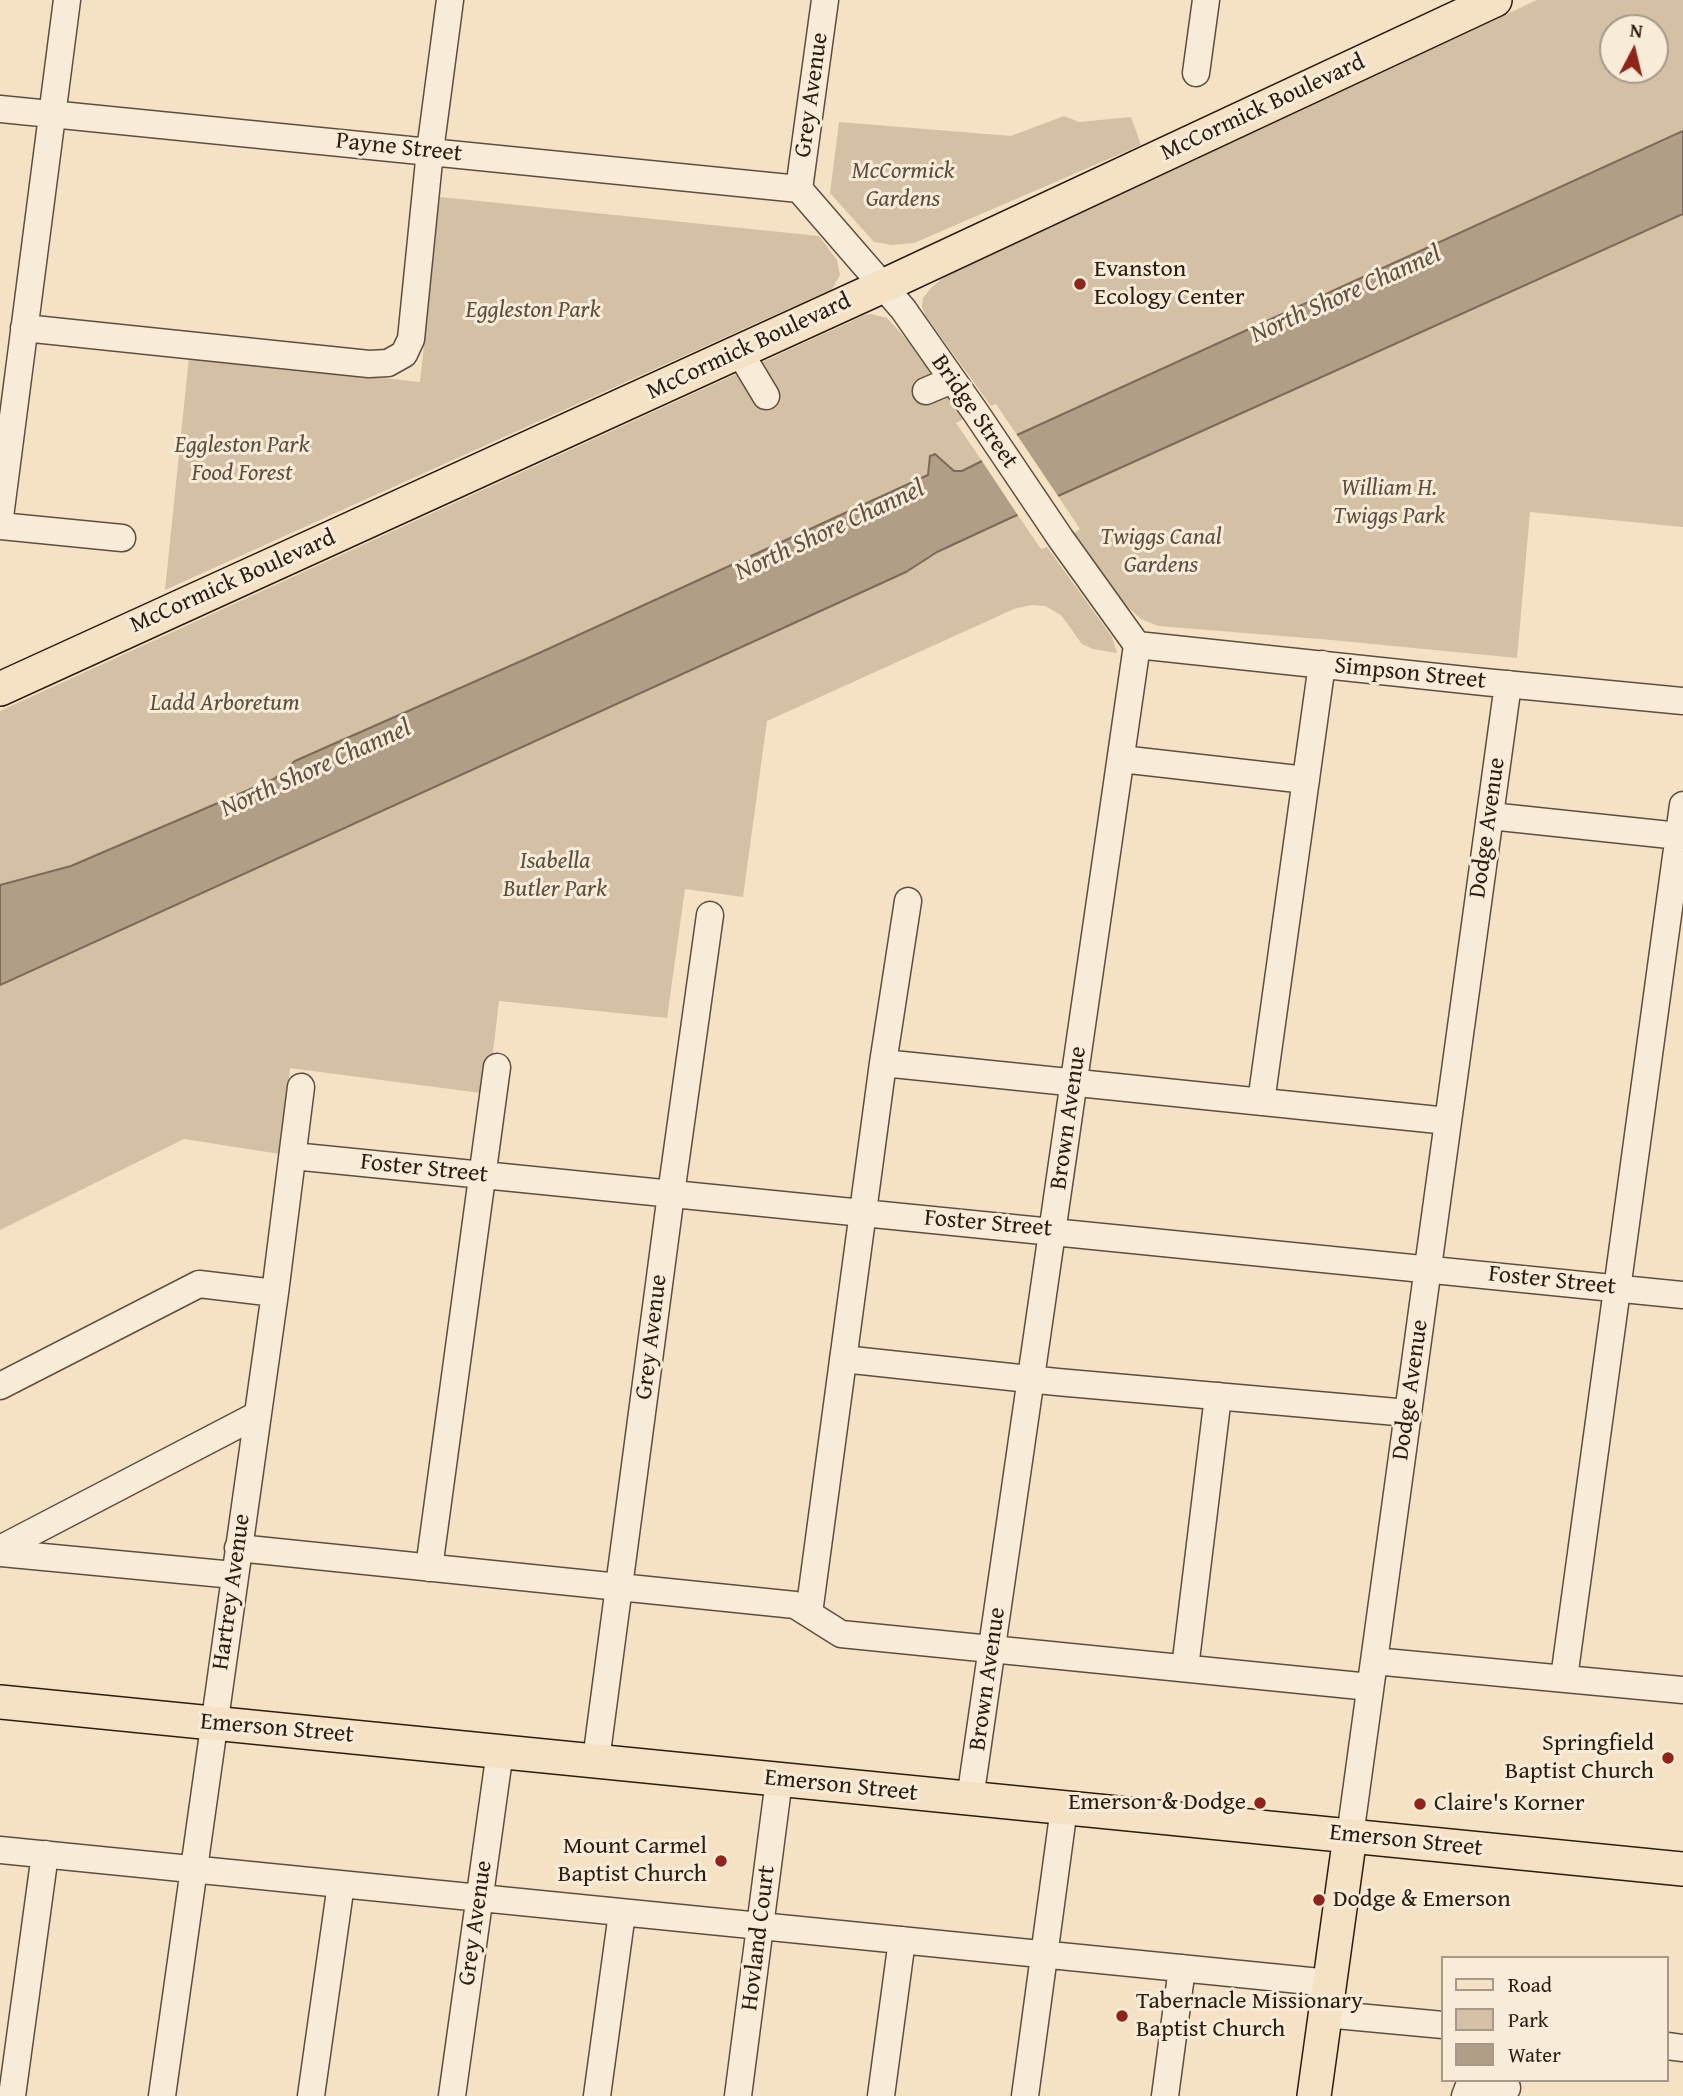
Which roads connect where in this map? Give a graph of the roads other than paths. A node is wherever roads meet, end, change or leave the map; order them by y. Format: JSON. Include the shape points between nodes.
{"nodes":[{"id":1,"x":68,"y":0,"type":"edge"},
{"id":2,"x":450,"y":0,"type":"edge"},
{"id":3,"x":825,"y":0,"type":"edge"},
{"id":4,"x":1206,"y":0,"type":"edge"},
{"id":5,"x":1495,"y":0,"type":"edge"},
{"id":6,"x":1196,"y":73,"type":"dead end"},
{"id":7,"x":0,"y":109,"type":"edge"},
{"id":8,"x":52,"y":114,"type":"junction"},
{"id":9,"x":430,"y":151,"type":"junction"},
{"id":10,"x":799,"y":189,"type":"junction"},
{"id":11,"x":883,"y":286,"type":"junction"},
{"id":12,"x":24,"y":328,"type":"junction"},
{"id":13,"x":739,"y":351,"type":"junction"},
{"id":14,"x":952,"y":380,"type":"junction"},
{"id":15,"x":926,"y":391,"type":"dead end"},
{"id":16,"x":766,"y":396,"type":"dead end"},
{"id":17,"x":0,"y":517,"type":"edge"},
{"id":18,"x":0,"y":526,"type":"edge"},
{"id":19,"x":121,"y":538,"type":"dead end"},
{"id":20,"x":1137,"y":645,"type":"junction"},
{"id":21,"x":1322,"y":664,"type":"junction"},
{"id":22,"x":1508,"y":684,"type":"junction"},
{"id":23,"x":0,"y":688,"type":"edge"},
{"id":24,"x":1683,"y":701,"type":"edge"},
{"id":25,"x":1121,"y":759,"type":"junction"},
{"id":26,"x":1306,"y":780,"type":"junction"},
{"id":27,"x":1683,"y":805,"type":"edge"},
{"id":28,"x":1490,"y":816,"type":"junction"},
{"id":29,"x":1679,"y":836,"type":"junction"},
{"id":30,"x":908,"y":901,"type":"dead end"},
{"id":31,"x":710,"y":915,"type":"dead end"},
{"id":32,"x":883,"y":1063,"type":"junction"},
{"id":33,"x":497,"y":1067,"type":"dead end"},
{"id":34,"x":1074,"y":1083,"type":"junction"},
{"id":35,"x":301,"y":1087,"type":"dead end"},
{"id":36,"x":1261,"y":1102,"type":"junction"},
{"id":37,"x":1448,"y":1121,"type":"junction"},
{"id":38,"x":293,"y":1156,"type":"junction"},
{"id":39,"x":482,"y":1175,"type":"junction"},
{"id":40,"x":671,"y":1194,"type":"junction"},
{"id":41,"x":863,"y":1213,"type":"junction"},
{"id":42,"x":1052,"y":1230,"type":"junction"},
{"id":43,"x":1428,"y":1268,"type":"junction"},
{"id":44,"x":1617,"y":1288,"type":"junction"},
{"id":45,"x":275,"y":1293,"type":"junction"},
{"id":46,"x":1683,"y":1294,"type":"edge"},
{"id":47,"x":843,"y":1359,"type":"junction"},
{"id":48,"x":1031,"y":1379,"type":"junction"},
{"id":49,"x":0,"y":1386,"type":"edge"},
{"id":50,"x":1218,"y":1396,"type":"junction"},
{"id":51,"x":1408,"y":1413,"type":"junction"},
{"id":52,"x":257,"y":1415,"type":"junction"},
{"id":53,"x":238,"y":1548,"type":"junction"},
{"id":54,"x":0,"y":1551,"type":"edge"},
{"id":55,"x":429,"y":1568,"type":"junction"},
{"id":56,"x":234,"y":1575,"type":"junction"},
{"id":57,"x":619,"y":1587,"type":"junction"},
{"id":58,"x":809,"y":1613,"type":"junction"},
{"id":59,"x":992,"y":1649,"type":"junction"},
{"id":60,"x":1374,"y":1661,"type":"junction"},
{"id":61,"x":1185,"y":1668,"type":"junction"},
{"id":62,"x":1563,"y":1678,"type":"junction"},
{"id":63,"x":1370,"y":1687,"type":"junction"},
{"id":64,"x":1683,"y":1689,"type":"edge"},
{"id":65,"x":0,"y":1702,"type":"edge"},
{"id":66,"x":214,"y":1723,"type":"junction"},
{"id":67,"x":500,"y":1751,"type":"junction"},
{"id":68,"x":596,"y":1760,"type":"junction"},
{"id":69,"x":779,"y":1780,"type":"junction"},
{"id":70,"x":970,"y":1799,"type":"junction"},
{"id":71,"x":1064,"y":1808,"type":"junction"},
{"id":72,"x":1350,"y":1836,"type":"junction"},
{"id":73,"x":0,"y":1850,"type":"edge"},
{"id":74,"x":45,"y":1854,"type":"junction"},
{"id":75,"x":194,"y":1869,"type":"junction"},
{"id":76,"x":1683,"y":1869,"type":"edge"},
{"id":77,"x":341,"y":1884,"type":"junction"},
{"id":78,"x":479,"y":1899,"type":"junction"},
{"id":79,"x":622,"y":1913,"type":"junction"},
{"id":80,"x":761,"y":1927,"type":"junction"},
{"id":81,"x":902,"y":1940,"type":"junction"},
{"id":82,"x":1045,"y":1954,"type":"junction"},
{"id":83,"x":1182,"y":1968,"type":"junction"},
{"id":84,"x":1328,"y":1998,"type":"junction"},
{"id":85,"x":1442,"y":2025,"type":"edge"},
{"id":86,"x":1507,"y":2088,"type":"edge"},
{"id":87,"x":12,"y":2096,"type":"edge"},
{"id":88,"x":162,"y":2096,"type":"edge"},
{"id":89,"x":311,"y":2096,"type":"edge"},
{"id":90,"x":452,"y":2096,"type":"edge"},
{"id":91,"x":597,"y":2096,"type":"edge"},
{"id":92,"x":738,"y":2096,"type":"edge"},
{"id":93,"x":881,"y":2096,"type":"edge"},
{"id":94,"x":1025,"y":2096,"type":"edge"},
{"id":95,"x":1165,"y":2096,"type":"edge"},
{"id":96,"x":1314,"y":2096,"type":"edge"},
{"id":97,"x":1465,"y":2096,"type":"edge"}],
"edges":[{"from":1,"to":8,"type":"street"},
{"from":2,"to":9,"type":"street"},
{"from":3,"to":10,"type":"street","name":"Grey Avenue"},
{"from":4,"to":6,"type":"street"},
{"from":5,"to":11,"type":"main road","name":"McCormick Boulevard"},
{"from":7,"to":8,"type":"street","name":"Payne Street"},
{"from":8,"to":9,"type":"street","name":"Payne Street"},
{"from":8,"to":12,"type":"street"},
{"from":9,"to":10,"type":"street","name":"Payne Street"},
{"from":9,"to":12,"type":"street","via":[[411,339],[404,354],[388,363]]},
{"from":10,"to":11,"type":"street","name":"Bridge Street"},
{"from":11,"to":13,"type":"main road","name":"McCormick Boulevard"},
{"from":11,"to":14,"type":"street","name":"Bridge Street"},
{"from":12,"to":17,"type":"street"},
{"from":13,"to":16,"type":"street"},
{"from":13,"to":23,"type":"main road","name":"McCormick Boulevard"},
{"from":14,"to":15,"type":"street"},
{"from":14,"to":20,"type":"street","name":"Bridge Street"},
{"from":18,"to":19,"type":"street"},
{"from":20,"to":21,"type":"street","name":"Simpson Street"},
{"from":20,"to":25,"type":"street","name":"Brown Avenue"},
{"from":21,"to":22,"type":"street","name":"Simpson Street"},
{"from":21,"to":26,"type":"street"},
{"from":22,"to":24,"type":"street","name":"Simpson Street"},
{"from":22,"to":28,"type":"street","name":"Dodge Avenue"},
{"from":25,"to":26,"type":"street"},
{"from":25,"to":34,"type":"street","name":"Brown Avenue"},
{"from":26,"to":36,"type":"street"},
{"from":27,"to":29,"type":"street"},
{"from":28,"to":29,"type":"street"},
{"from":28,"to":37,"type":"street","name":"Dodge Avenue"},
{"from":29,"to":44,"type":"street"},
{"from":30,"to":32,"type":"street"},
{"from":31,"to":40,"type":"street","name":"Grey Avenue"},
{"from":32,"to":34,"type":"street"},
{"from":32,"to":41,"type":"street"},
{"from":33,"to":39,"type":"street"},
{"from":34,"to":36,"type":"street"},
{"from":34,"to":42,"type":"street","name":"Brown Avenue"},
{"from":35,"to":38,"type":"street","name":"Hartrey Avenue"},
{"from":36,"to":37,"type":"street"},
{"from":37,"to":43,"type":"street","name":"Dodge Avenue"},
{"from":38,"to":39,"type":"street","name":"Foster Street"},
{"from":38,"to":45,"type":"street","name":"Hartrey Avenue"},
{"from":39,"to":40,"type":"street","name":"Foster Street"},
{"from":39,"to":55,"type":"street"},
{"from":40,"to":41,"type":"street","name":"Foster Street"},
{"from":40,"to":57,"type":"street","name":"Grey Avenue"},
{"from":41,"to":42,"type":"street","name":"Foster Street"},
{"from":41,"to":47,"type":"street"},
{"from":42,"to":43,"type":"street","name":"Foster Street"},
{"from":42,"to":48,"type":"street","name":"Brown Avenue"},
{"from":43,"to":44,"type":"street","name":"Foster Street"},
{"from":43,"to":51,"type":"street","name":"Dodge Avenue"},
{"from":44,"to":46,"type":"street","name":"Foster Street"},
{"from":44,"to":62,"type":"street"},
{"from":45,"to":49,"type":"street","via":[[199,1284]]},
{"from":45,"to":52,"type":"street","name":"Hartrey Avenue"},
{"from":47,"to":48,"type":"street"},
{"from":47,"to":58,"type":"street"},
{"from":48,"to":50,"type":"street"},
{"from":48,"to":59,"type":"street","name":"Brown Avenue"},
{"from":50,"to":51,"type":"street"},
{"from":50,"to":61,"type":"street"},
{"from":51,"to":60,"type":"street","name":"Dodge Avenue"},
{"from":52,"to":53,"type":"street","name":"Hartrey Avenue"},
{"from":52,"to":54,"type":"street"},
{"from":53,"to":55,"type":"street"},
{"from":53,"to":56,"type":"street","name":"Hartrey Avenue"},
{"from":54,"to":56,"type":"street"},
{"from":55,"to":57,"type":"street"},
{"from":56,"to":66,"type":"street","name":"Hartrey Avenue"},
{"from":57,"to":58,"type":"street","via":[[795,1605]]},
{"from":57,"to":68,"type":"street","name":"Grey Avenue"},
{"from":58,"to":59,"type":"street","via":[[841,1634]]},
{"from":59,"to":61,"type":"street"},
{"from":59,"to":70,"type":"street","name":"Brown Avenue"},
{"from":60,"to":62,"type":"street"},
{"from":60,"to":63,"type":"street","name":"Dodge Avenue"},
{"from":61,"to":63,"type":"street"},
{"from":62,"to":64,"type":"street"},
{"from":63,"to":72,"type":"street","name":"Dodge Avenue"},
{"from":65,"to":66,"type":"main road","name":"Emerson Street"},
{"from":66,"to":67,"type":"main road","name":"Emerson Street"},
{"from":66,"to":75,"type":"street","name":"Hartrey Avenue"},
{"from":67,"to":68,"type":"main road","name":"Emerson Street"},
{"from":67,"to":78,"type":"street","name":"Grey Avenue"},
{"from":68,"to":69,"type":"main road","name":"Emerson Street"},
{"from":69,"to":70,"type":"main road","name":"Emerson Street"},
{"from":69,"to":80,"type":"street","name":"Hovland Court"},
{"from":70,"to":71,"type":"main road","name":"Emerson Street"},
{"from":71,"to":72,"type":"main road","name":"Emerson Street"},
{"from":71,"to":82,"type":"street"},
{"from":72,"to":76,"type":"main road","name":"Emerson Street"},
{"from":72,"to":84,"type":"main road","name":"Dodge Avenue"},
{"from":73,"to":74,"type":"street"},
{"from":74,"to":75,"type":"street"},
{"from":74,"to":87,"type":"street"},
{"from":75,"to":77,"type":"street"},
{"from":75,"to":88,"type":"street","name":"Hartrey Avenue"},
{"from":77,"to":78,"type":"street"},
{"from":77,"to":89,"type":"street"},
{"from":78,"to":79,"type":"street"},
{"from":78,"to":90,"type":"street","name":"Grey Avenue"},
{"from":79,"to":80,"type":"street"},
{"from":79,"to":91,"type":"street"},
{"from":80,"to":81,"type":"street"},
{"from":80,"to":92,"type":"street","name":"Hovland Court"},
{"from":81,"to":82,"type":"street"},
{"from":81,"to":93,"type":"street"},
{"from":82,"to":83,"type":"street"},
{"from":82,"to":94,"type":"street"},
{"from":83,"to":84,"type":"street"},
{"from":83,"to":95,"type":"street"},
{"from":84,"to":85,"type":"street"},
{"from":84,"to":96,"type":"main road","name":"Dodge Avenue"},
{"from":86,"to":97,"type":"street","via":[[1473,2086]]}]}
